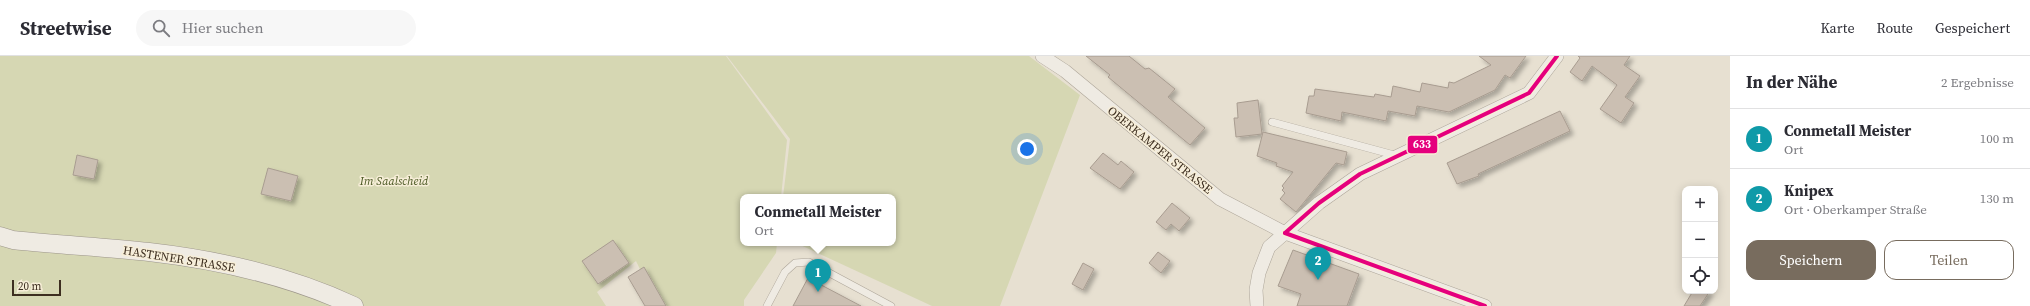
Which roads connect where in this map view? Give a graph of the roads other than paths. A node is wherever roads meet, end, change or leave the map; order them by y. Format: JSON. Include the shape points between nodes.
{"nodes":[{"id":1,"x":1042,"y":56,"type":"edge"},
{"id":2,"x":1557,"y":56,"type":"edge"},
{"id":3,"x":1272,"y":122,"type":"dead end"},
{"id":4,"x":1398,"y":156,"type":"junction"},
{"id":5,"x":1285,"y":233,"type":"junction"},
{"id":6,"x":0,"y":236,"type":"edge"},
{"id":7,"x":354,"y":306,"type":"edge"},
{"id":8,"x":767,"y":306,"type":"edge"},
{"id":9,"x":891,"y":306,"type":"edge"},
{"id":10,"x":1256,"y":306,"type":"edge"},
{"id":11,"x":1485,"y":306,"type":"edge"}],
"edges":[{"from":1,"to":5,"type":"street","name":"OBERKAMPER STRASSE","via":[[1220,199]]},
{"from":2,"to":4,"type":"street","via":[[1529,93]]},
{"from":3,"to":4,"type":"lane"},
{"from":4,"to":5,"type":"street","via":[[1360,174],[1319,203]]},
{"from":5,"to":10,"type":"street","via":[[1269,247],[1259,273]]},
{"from":5,"to":11,"type":"street","name":"OBERKAMPER STRASSE"},
{"from":6,"to":7,"type":"main road","name":"HASTENER STRASSE","via":[[20,241],[149,252],[197,259],[290,281]]},
{"from":8,"to":9,"type":"lane","via":[[785,272],[794,263],[809,262]]}]}
